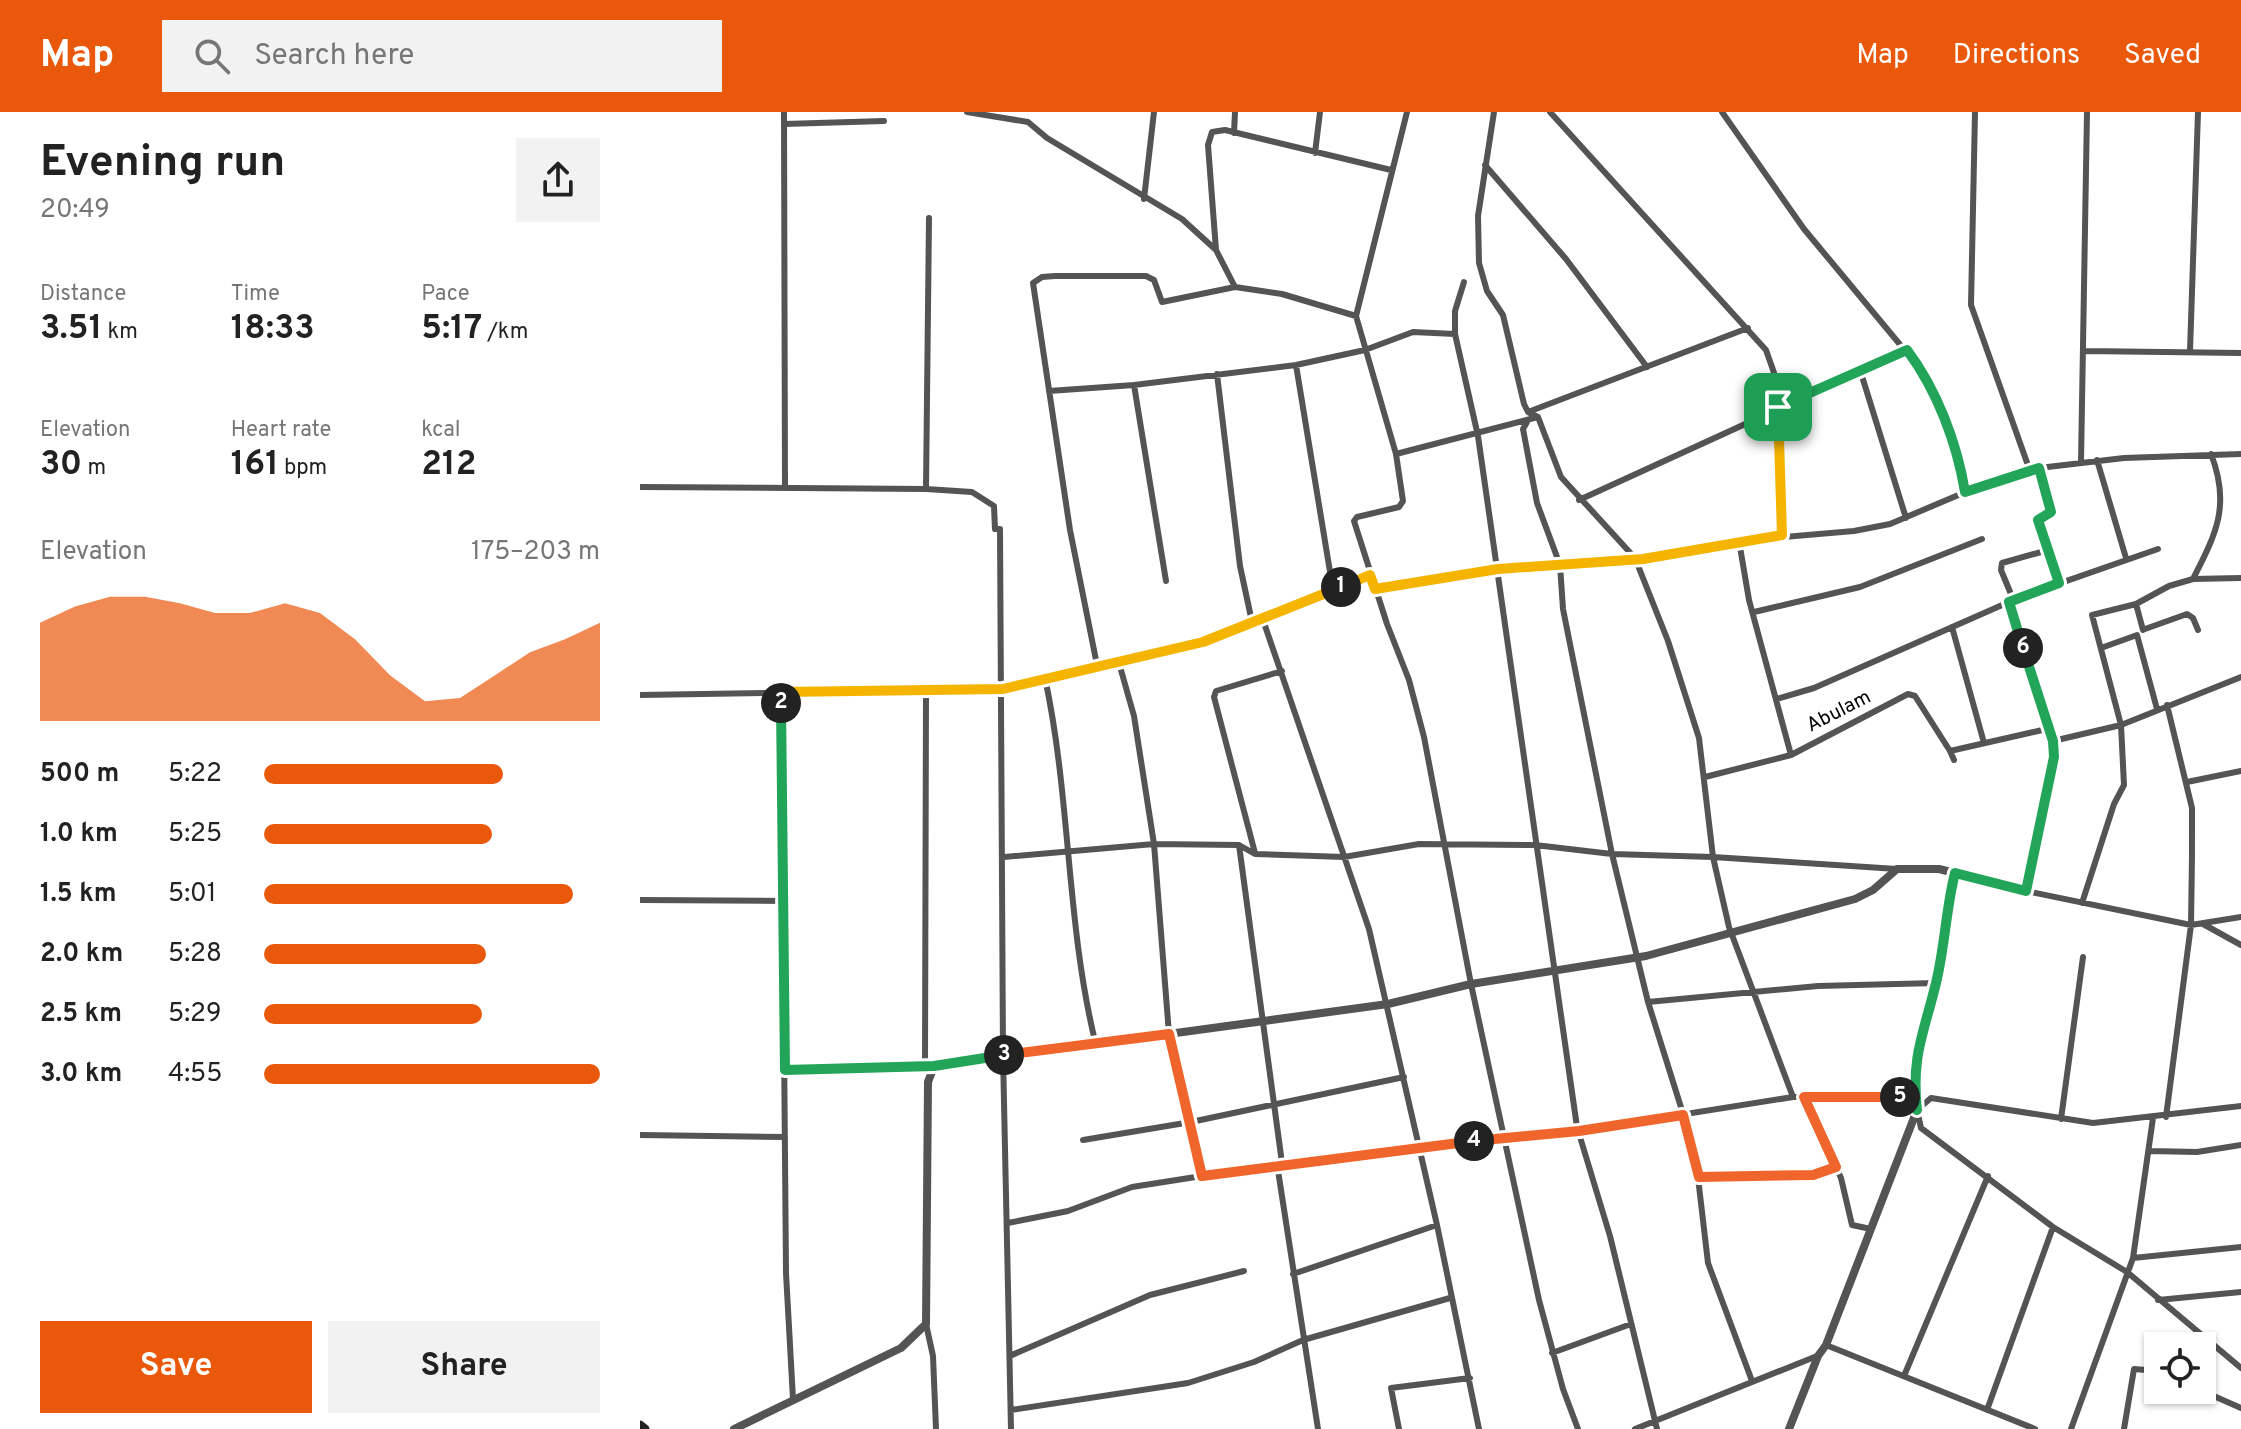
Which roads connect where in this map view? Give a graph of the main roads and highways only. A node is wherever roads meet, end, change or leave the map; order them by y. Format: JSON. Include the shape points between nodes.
{"nodes":[{"id":1,"x":640,"y":1425,"type":"edge"},
{"id":2,"x":645,"y":1429,"type":"edge"}],
"edges":[{"from":1,"to":2,"type":"main road"}]}
